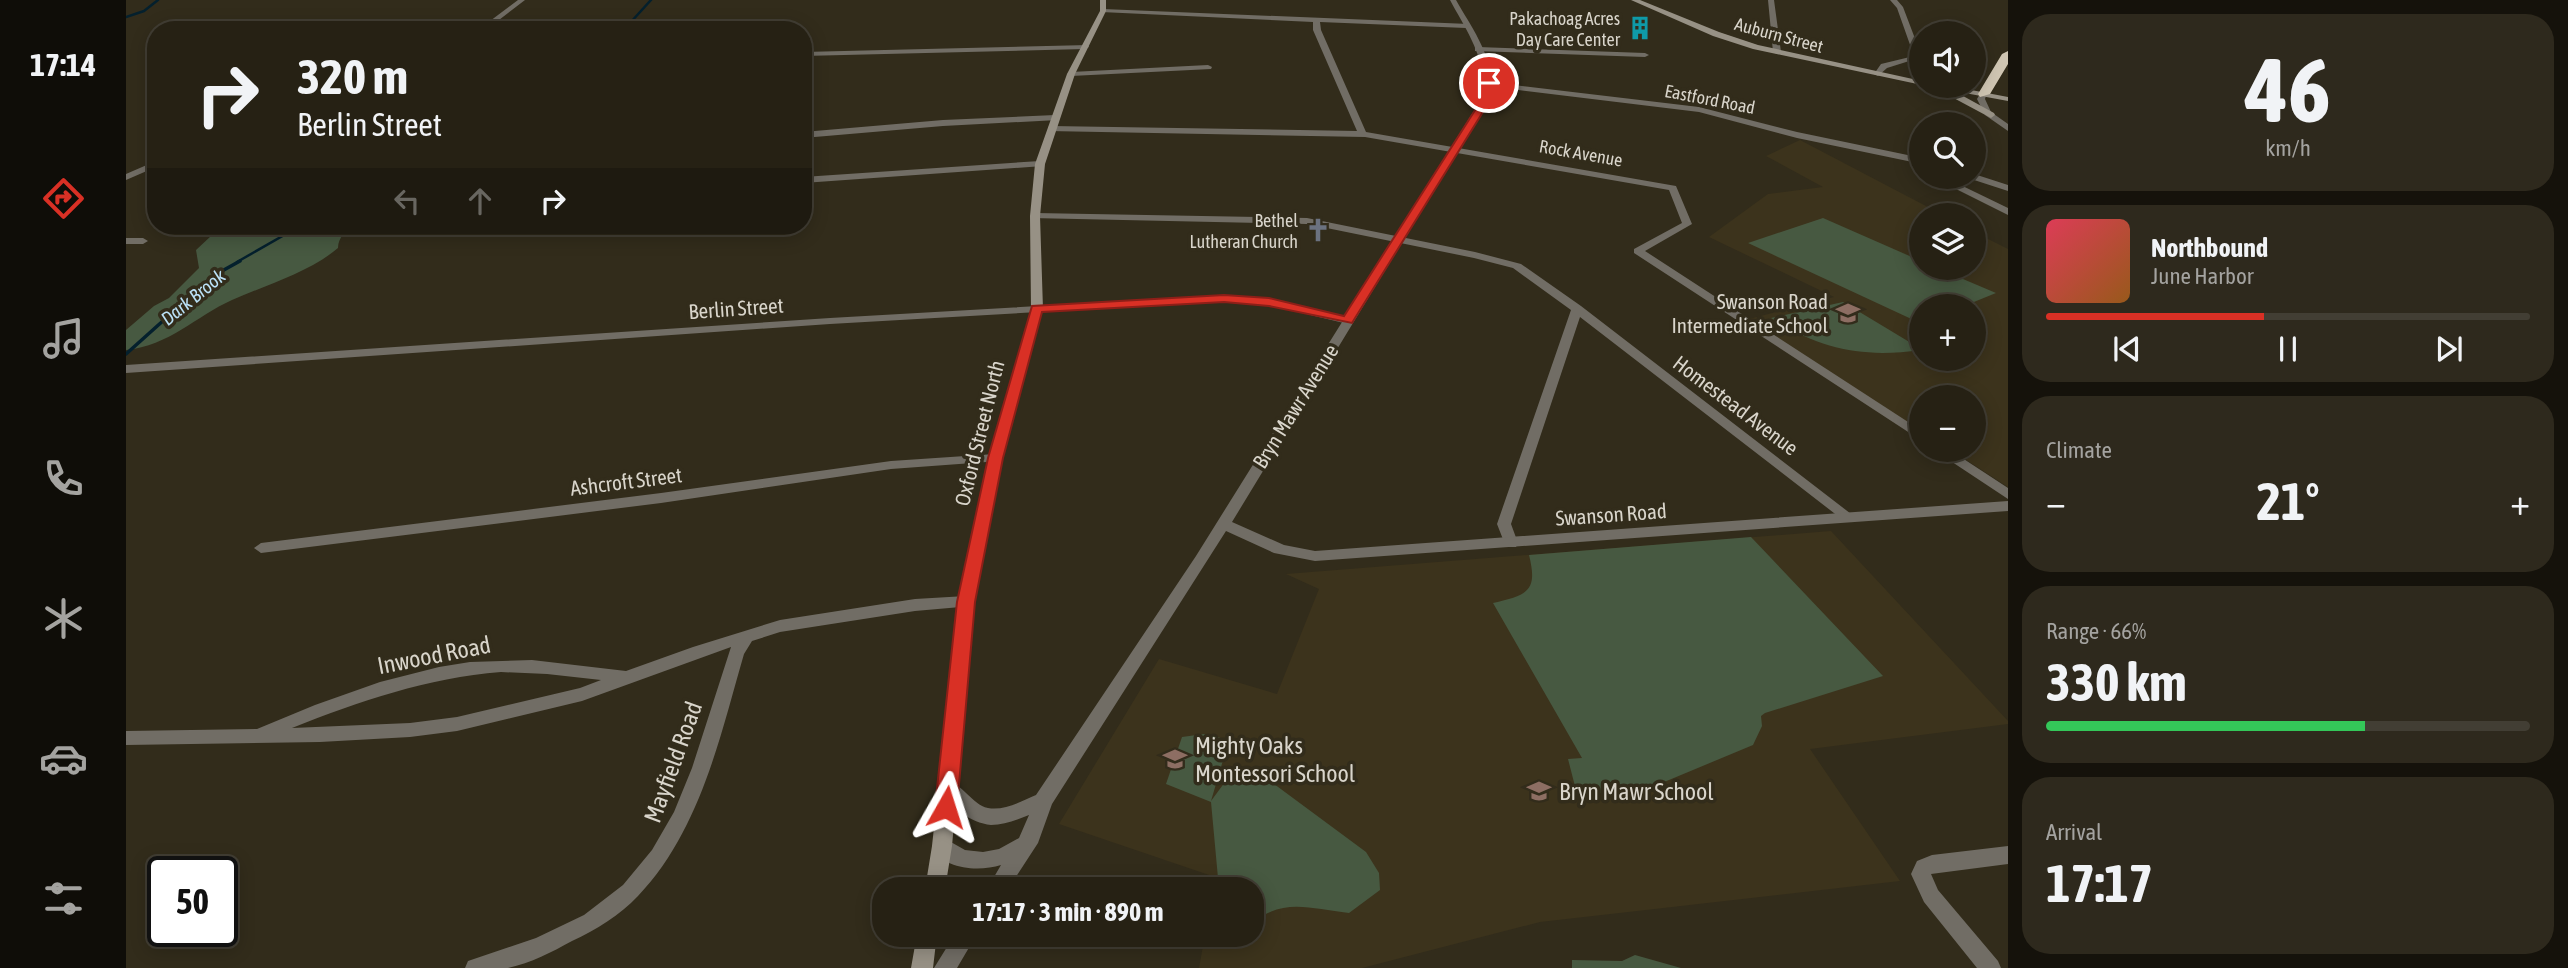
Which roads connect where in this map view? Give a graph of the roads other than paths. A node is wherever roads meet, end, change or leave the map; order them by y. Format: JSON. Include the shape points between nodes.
{"nodes":[{"id":1,"x":522,"y":0,"type":"edge"},
{"id":2,"x":1103,"y":0,"type":"edge"},
{"id":3,"x":1453,"y":0,"type":"edge"},
{"id":4,"x":1636,"y":0,"type":"edge"},
{"id":5,"x":1771,"y":0,"type":"edge"},
{"id":6,"x":1893,"y":0,"type":"edge"},
{"id":7,"x":1103,"y":11,"type":"junction"},
{"id":8,"x":1316,"y":20,"type":"junction"},
{"id":9,"x":493,"y":21,"type":"edge"},
{"id":10,"x":1466,"y":26,"type":"junction"},
{"id":11,"x":1085,"y":47,"type":"junction"},
{"id":12,"x":1478,"y":49,"type":"junction"},
{"id":13,"x":1777,"y":52,"type":"junction"},
{"id":14,"x":812,"y":54,"type":"edge"},
{"id":15,"x":1645,"y":55,"type":"dead end"},
{"id":16,"x":2005,"y":59,"type":"edge"},
{"id":17,"x":1208,"y":67,"type":"dead end"},
{"id":18,"x":1986,"y":72,"type":"edge"},
{"id":19,"x":1071,"y":74,"type":"junction"},
{"id":20,"x":1878,"y":74,"type":"junction"},
{"id":21,"x":1909,"y":80,"type":"edge"},
{"id":22,"x":1489,"y":84,"type":"junction"},
{"id":23,"x":1986,"y":91,"type":"edge"},
{"id":24,"x":1963,"y":98,"type":"edge"},
{"id":25,"x":1982,"y":98,"type":"edge"},
{"id":26,"x":2003,"y":98,"type":"edge"},
{"id":27,"x":1991,"y":116,"type":"junction"},
{"id":28,"x":1055,"y":118,"type":"junction"},
{"id":29,"x":2008,"y":127,"type":"edge"},
{"id":30,"x":1051,"y":129,"type":"junction"},
{"id":31,"x":1362,"y":133,"type":"junction"},
{"id":32,"x":812,"y":134,"type":"edge"},
{"id":33,"x":1455,"y":150,"type":"junction"},
{"id":34,"x":1890,"y":153,"type":"junction"},
{"id":35,"x":1909,"y":158,"type":"edge"},
{"id":36,"x":1909,"y":162,"type":"edge"},
{"id":37,"x":1040,"y":163,"type":"junction"},
{"id":38,"x":147,"y":168,"type":"edge"},
{"id":39,"x":127,"y":176,"type":"edge"},
{"id":40,"x":812,"y":179,"type":"edge"},
{"id":41,"x":1986,"y":181,"type":"edge"},
{"id":42,"x":2008,"y":188,"type":"edge"},
{"id":43,"x":1961,"y":189,"type":"edge"},
{"id":44,"x":2008,"y":212,"type":"edge"},
{"id":45,"x":1035,"y":216,"type":"junction"},
{"id":46,"x":1399,"y":238,"type":"junction"},
{"id":47,"x":126,"y":241,"type":"edge"},
{"id":48,"x":143,"y":241,"type":"dead end"},
{"id":49,"x":1577,"y":308,"type":"junction"},
{"id":50,"x":1037,"y":309,"type":"junction"},
{"id":51,"x":1348,"y":321,"type":"junction"},
{"id":52,"x":126,"y":369,"type":"edge"},
{"id":53,"x":1909,"y":428,"type":"edge"},
{"id":54,"x":995,"y":458,"type":"junction"},
{"id":55,"x":1959,"y":462,"type":"edge"},
{"id":56,"x":2008,"y":494,"type":"edge"},
{"id":57,"x":2008,"y":506,"type":"edge"},
{"id":58,"x":1849,"y":517,"type":"junction"},
{"id":59,"x":1223,"y":523,"type":"junction"},
{"id":60,"x":1511,"y":543,"type":"junction"},
{"id":61,"x":261,"y":548,"type":"dead end"},
{"id":62,"x":966,"y":602,"type":"junction"},
{"id":63,"x":747,"y":635,"type":"junction"},
{"id":64,"x":628,"y":677,"type":"junction"},
{"id":65,"x":256,"y":736,"type":"junction"},
{"id":66,"x":126,"y":738,"type":"edge"},
{"id":67,"x":948,"y":788,"type":"junction"},
{"id":68,"x":1044,"y":801,"type":"junction"},
{"id":69,"x":1028,"y":842,"type":"junction"},
{"id":70,"x":942,"y":846,"type":"junction"},
{"id":71,"x":2008,"y":855,"type":"edge"},
{"id":72,"x":937,"y":877,"type":"edge"},
{"id":73,"x":1005,"y":877,"type":"edge"},
{"id":74,"x":925,"y":947,"type":"edge"},
{"id":75,"x":959,"y":947,"type":"edge"},
{"id":76,"x":476,"y":968,"type":"edge"},
{"id":77,"x":922,"y":968,"type":"edge"},
{"id":78,"x":945,"y":968,"type":"edge"},
{"id":79,"x":1990,"y":968,"type":"edge"}],
"edges":[{"from":1,"to":9,"type":"street"},
{"from":2,"to":7,"type":"main road","name":"Oxford Street North"},
{"from":3,"to":10,"type":"street"},
{"from":4,"to":13,"type":"main road","name":"Auburn Street","via":[[1716,34]]},
{"from":5,"to":13,"type":"street"},
{"from":6,"to":20,"type":"street","via":[[1900,7],[1918,57],[1884,66]]},
{"from":7,"to":8,"type":"street"},
{"from":7,"to":11,"type":"main road","name":"Oxford Street North"},
{"from":8,"to":10,"type":"street"},
{"from":8,"to":31,"type":"street"},
{"from":10,"to":12,"type":"street"},
{"from":11,"to":14,"type":"street"},
{"from":11,"to":19,"type":"main road","name":"Oxford Street North"},
{"from":12,"to":15,"type":"street"},
{"from":12,"to":22,"type":"street"},
{"from":13,"to":20,"type":"main road","name":"Auburn Street"},
{"from":16,"to":18,"type":"highway"},
{"from":16,"to":23,"type":"highway"},
{"from":17,"to":19,"type":"street"},
{"from":19,"to":28,"type":"main road","name":"Oxford Street North"},
{"from":20,"to":21,"type":"main road","name":"Auburn Street"},
{"from":22,"to":33,"type":"street","name":"Bryn Mawr Avenue","via":[[1484,102]]},
{"from":22,"to":34,"type":"street","name":"Eastford Road","via":[[1699,110]]},
{"from":24,"to":27,"type":"main road","name":"Auburn Street"},
{"from":25,"to":27,"type":"street"},
{"from":26,"to":29,"type":"street","via":[[1997,113]]},
{"from":27,"to":29,"type":"street"},
{"from":28,"to":30,"type":"main road","name":"Oxford Street North"},
{"from":28,"to":32,"type":"street"},
{"from":30,"to":31,"type":"street","name":"Rock Avenue"},
{"from":30,"to":37,"type":"main road","name":"Oxford Street North"},
{"from":31,"to":33,"type":"street","name":"Rock Avenue"},
{"from":33,"to":46,"type":"street","name":"Bryn Mawr Avenue"},
{"from":33,"to":53,"type":"street","name":"Rock Avenue","via":[[1673,188],[1687,224],[1638,251]]},
{"from":34,"to":35,"type":"street","name":"Eastford Road"},
{"from":34,"to":36,"type":"street"},
{"from":37,"to":40,"type":"street"},
{"from":37,"to":45,"type":"main road","name":"Oxford Street North"},
{"from":38,"to":39,"type":"street"},
{"from":41,"to":42,"type":"street"},
{"from":43,"to":44,"type":"street"},
{"from":45,"to":46,"type":"street","name":"Homestead Avenue","via":[[1293,220]]},
{"from":45,"to":50,"type":"main road","name":"Oxford Street North"},
{"from":46,"to":49,"type":"street","name":"Homestead Avenue","via":[[1524,269]]},
{"from":46,"to":51,"type":"street","name":"Bryn Mawr Avenue"},
{"from":47,"to":48,"type":"street"},
{"from":49,"to":58,"type":"street","name":"Homestead Avenue"},
{"from":49,"to":60,"type":"street","via":[[1504,524]]},
{"from":50,"to":51,"type":"street","name":"Berlin Street","via":[[1224,299],[1269,302]]},
{"from":50,"to":52,"type":"street","name":"Berlin Street"},
{"from":50,"to":54,"type":"main road","name":"Oxford Street North"},
{"from":51,"to":59,"type":"street","name":"Bryn Mawr Avenue"},
{"from":54,"to":61,"type":"street","name":"Ashcroft Street","via":[[891,465]]},
{"from":54,"to":62,"type":"main road","name":"Oxford Street North"},
{"from":55,"to":56,"type":"street"},
{"from":57,"to":58,"type":"street","name":"Swanson Road"},
{"from":58,"to":60,"type":"street","name":"Swanson Road"},
{"from":59,"to":60,"type":"street","name":"Swanson Road","via":[[1269,546],[1306,555]]},
{"from":59,"to":68,"type":"street","name":"Bryn Mawr Avenue"},
{"from":62,"to":63,"type":"street","name":"Inwood Road","via":[[849,614]]},
{"from":62,"to":67,"type":"main road","name":"Oxford Street North"},
{"from":63,"to":64,"type":"street","name":"Inwood Road"},
{"from":63,"to":76,"type":"street","name":"Mayfield Road","via":[[736,653],[686,809],[651,871],[621,900],[579,929]]},
{"from":64,"to":65,"type":"street","name":"Inwood Road","via":[[544,705],[450,725],[356,734]]},
{"from":64,"to":65,"type":"street","name":"Inwood Road","via":[[510,666],[453,671],[365,694]]},
{"from":65,"to":66,"type":"street","name":"Inwood Road"},
{"from":67,"to":68,"type":"street","via":[[965,807],[986,816],[1009,815]]},
{"from":67,"to":70,"type":"main road","name":"Oxford Street North"},
{"from":68,"to":69,"type":"street","name":"Bryn Mawr Avenue"},
{"from":69,"to":70,"type":"street","via":[[1008,855],[986,861],[960,858]]},
{"from":69,"to":73,"type":"street","name":"Bryn Mawr Avenue"},
{"from":70,"to":72,"type":"main road","name":"Oxford Street North"},
{"from":71,"to":79,"type":"street","via":[[1932,864],[1921,874],[1931,896]]},
{"from":74,"to":77,"type":"main road"},
{"from":75,"to":78,"type":"street"}]}
